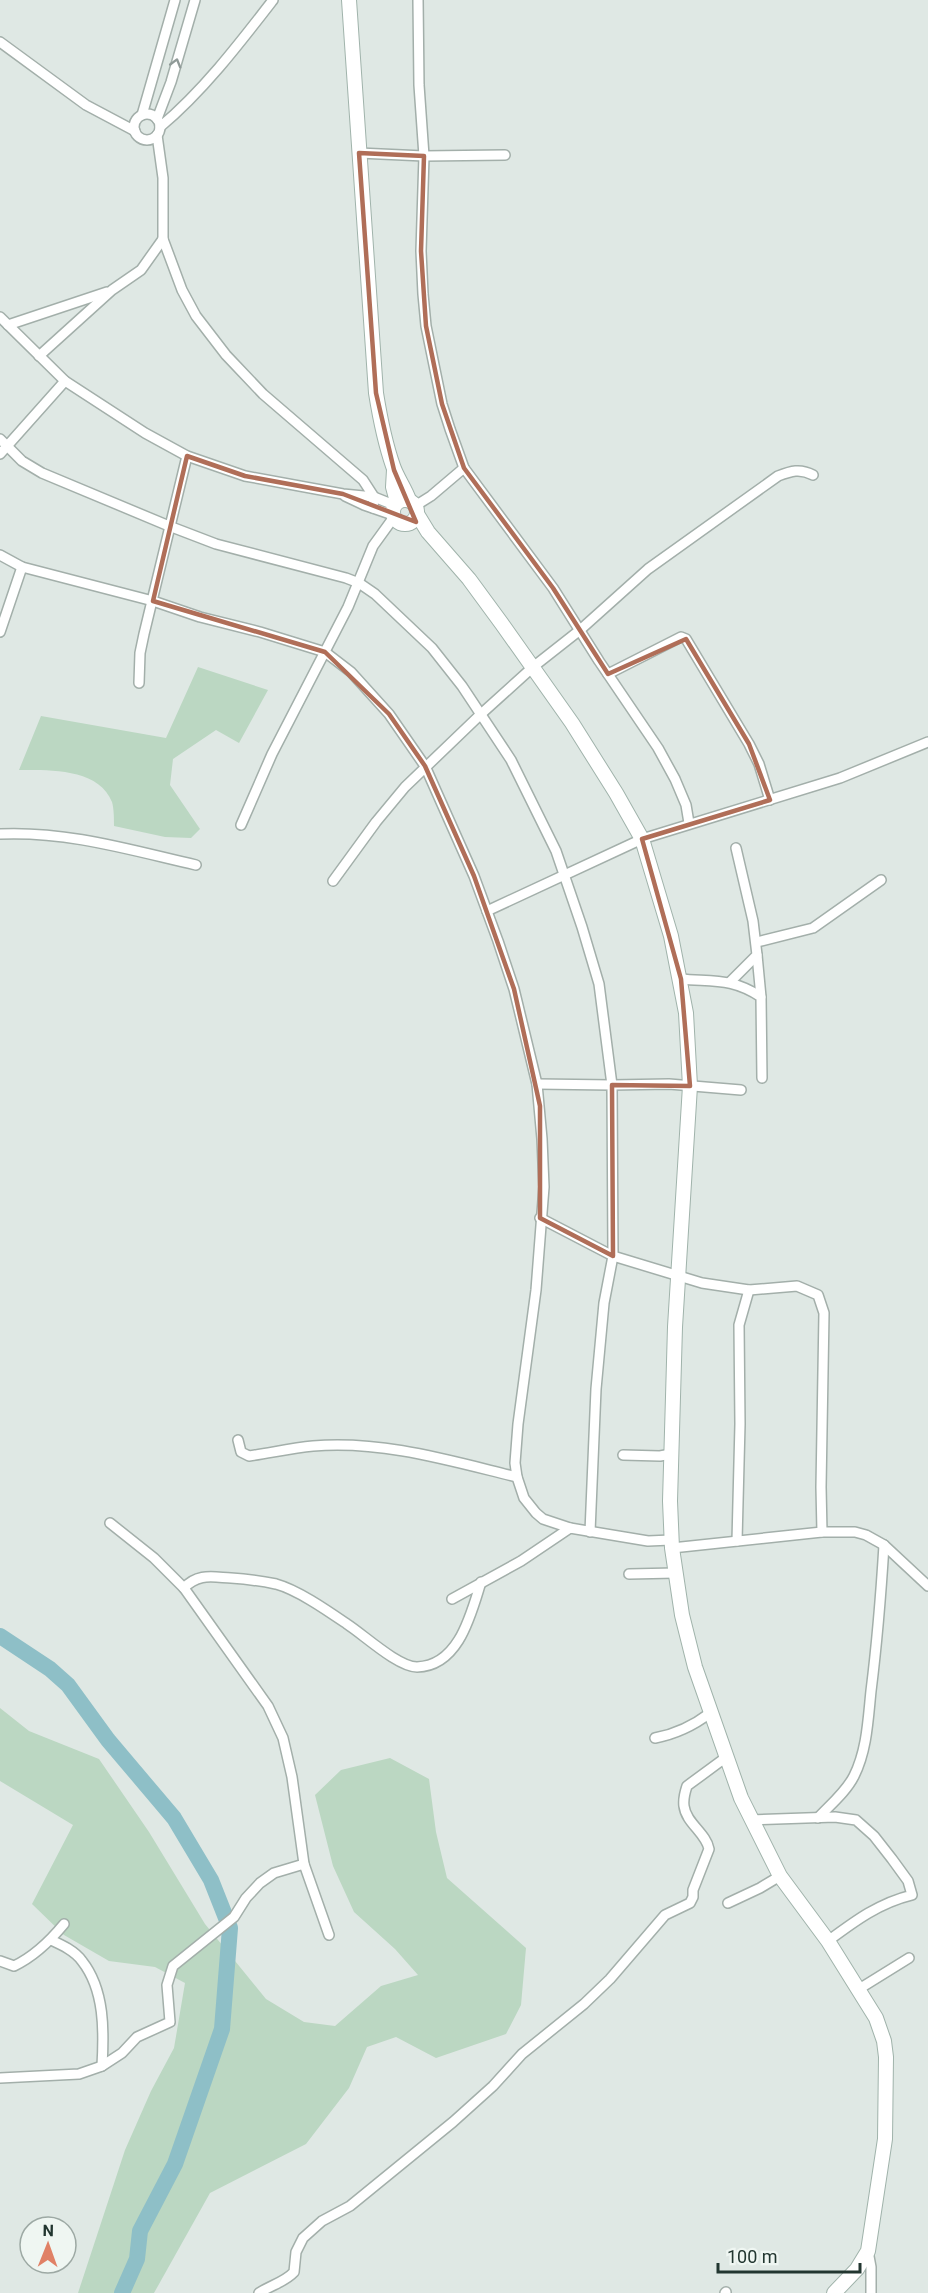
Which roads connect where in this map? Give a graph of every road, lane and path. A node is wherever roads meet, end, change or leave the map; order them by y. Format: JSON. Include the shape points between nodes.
{"nodes":[{"id":1,"x":176,"y":0,"type":"edge"},
{"id":2,"x":195,"y":0,"type":"edge"},
{"id":3,"x":273,"y":0,"type":"edge"},
{"id":4,"x":349,"y":0,"type":"edge"},
{"id":5,"x":418,"y":0,"type":"edge"},
{"id":6,"x":0,"y":42,"type":"edge"},
{"id":7,"x":142,"y":115,"type":"junction"},
{"id":8,"x":158,"y":127,"type":"junction"},
{"id":9,"x":135,"y":131,"type":"junction"},
{"id":10,"x":358,"y":153,"type":"junction"},
{"id":11,"x":505,"y":155,"type":"dead end"},
{"id":12,"x":424,"y":156,"type":"junction"},
{"id":13,"x":163,"y":239,"type":"junction"},
{"id":14,"x":112,"y":290,"type":"junction"},
{"id":15,"x":0,"y":316,"type":"edge"},
{"id":16,"x":8,"y":325,"type":"junction"},
{"id":17,"x":39,"y":356,"type":"junction"},
{"id":18,"x":65,"y":381,"type":"junction"},
{"id":19,"x":2,"y":447,"type":"edge"},
{"id":20,"x":187,"y":456,"type":"junction"},
{"id":21,"x":464,"y":468,"type":"junction"},
{"id":22,"x":813,"y":475,"type":"dead end"},
{"id":23,"x":343,"y":494,"type":"junction"},
{"id":24,"x":374,"y":497,"type":"junction"},
{"id":25,"x":373,"y":508,"type":"junction"},
{"id":26,"x":403,"y":510,"type":"junction"},
{"id":27,"x":169,"y":526,"type":"junction"},
{"id":28,"x":0,"y":555,"type":"edge"},
{"id":29,"x":22,"y":567,"type":"junction"},
{"id":30,"x":359,"y":583,"type":"junction"},
{"id":31,"x":153,"y":601,"type":"junction"},
{"id":32,"x":580,"y":630,"type":"junction"},
{"id":33,"x":0,"y":632,"type":"edge"},
{"id":34,"x":325,"y":652,"type":"junction"},
{"id":35,"x":533,"y":667,"type":"junction"},
{"id":36,"x":608,"y":674,"type":"junction"},
{"id":37,"x":139,"y":683,"type":"dead end"},
{"id":38,"x":481,"y":714,"type":"junction"},
{"id":39,"x":928,"y":742,"type":"edge"},
{"id":40,"x":425,"y":766,"type":"junction"},
{"id":41,"x":770,"y":800,"type":"junction"},
{"id":42,"x":689,"y":823,"type":"junction"},
{"id":43,"x":241,"y":825,"type":"dead end"},
{"id":44,"x":0,"y":834,"type":"edge"},
{"id":45,"x":642,"y":839,"type":"junction"},
{"id":46,"x":736,"y":848,"type":"dead end"},
{"id":47,"x":196,"y":865,"type":"dead end"},
{"id":48,"x":564,"y":877,"type":"junction"},
{"id":49,"x":881,"y":880,"type":"dead end"},
{"id":50,"x":333,"y":881,"type":"dead end"},
{"id":51,"x":487,"y":911,"type":"junction"},
{"id":52,"x":757,"y":942,"type":"junction"},
{"id":53,"x":758,"y":955,"type":"junction"},
{"id":54,"x":681,"y":979,"type":"junction"},
{"id":55,"x":730,"y":982,"type":"junction"},
{"id":56,"x":761,"y":997,"type":"junction"},
{"id":57,"x":762,"y":1078,"type":"dead end"},
{"id":58,"x":537,"y":1084,"type":"junction"},
{"id":59,"x":612,"y":1084,"type":"junction"},
{"id":60,"x":690,"y":1086,"type":"junction"},
{"id":61,"x":741,"y":1090,"type":"dead end"},
{"id":62,"x":540,"y":1218,"type":"junction"},
{"id":63,"x":613,"y":1256,"type":"junction"},
{"id":64,"x":678,"y":1276,"type":"junction"},
{"id":65,"x":749,"y":1290,"type":"junction"},
{"id":66,"x":238,"y":1440,"type":"dead end"},
{"id":67,"x":672,"y":1454,"type":"junction"},
{"id":68,"x":623,"y":1455,"type":"dead end"},
{"id":69,"x":517,"y":1477,"type":"junction"},
{"id":70,"x":110,"y":1523,"type":"dead end"},
{"id":71,"x":570,"y":1528,"type":"junction"},
{"id":72,"x":590,"y":1532,"type":"junction"},
{"id":73,"x":822,"y":1532,"type":"junction"},
{"id":74,"x":737,"y":1541,"type":"junction"},
{"id":75,"x":671,"y":1544,"type":"junction"},
{"id":76,"x":884,"y":1545,"type":"junction"},
{"id":77,"x":675,"y":1573,"type":"junction"},
{"id":78,"x":629,"y":1574,"type":"dead end"},
{"id":79,"x":481,"y":1582,"type":"junction"},
{"id":80,"x":928,"y":1586,"type":"edge"},
{"id":81,"x":184,"y":1588,"type":"junction"},
{"id":82,"x":452,"y":1599,"type":"dead end"},
{"id":83,"x":710,"y":1713,"type":"junction"},
{"id":84,"x":655,"y":1738,"type":"dead end"},
{"id":85,"x":726,"y":1758,"type":"junction"},
{"id":86,"x":818,"y":1818,"type":"junction"},
{"id":87,"x":751,"y":1820,"type":"junction"},
{"id":88,"x":304,"y":1863,"type":"junction"},
{"id":89,"x":780,"y":1876,"type":"junction"},
{"id":90,"x":728,"y":1903,"type":"dead end"},
{"id":91,"x":64,"y":1924,"type":"dead end"},
{"id":92,"x":329,"y":1935,"type":"dead end"},
{"id":93,"x":51,"y":1940,"type":"junction"},
{"id":94,"x":828,"y":1941,"type":"junction"},
{"id":95,"x":909,"y":1958,"type":"dead end"},
{"id":96,"x":0,"y":1961,"type":"edge"},
{"id":97,"x":859,"y":1989,"type":"junction"},
{"id":98,"x":102,"y":2066,"type":"junction"},
{"id":99,"x":0,"y":2078,"type":"edge"},
{"id":100,"x":868,"y":2251,"type":"junction"},
{"id":101,"x":259,"y":2293,"type":"edge"},
{"id":102,"x":834,"y":2293,"type":"edge"},
{"id":103,"x":871,"y":2293,"type":"edge"}],
"edges":[{"from":1,"to":7,"type":"street"},
{"from":8,"to":2,"type":"street","one_way":true},
{"from":3,"to":8,"type":"street","via":[[194,95]]},
{"from":4,"to":10,"type":"main road"},
{"from":5,"to":12,"type":"street"},
{"from":6,"to":9,"type":"street","via":[[86,105]]},
{"from":7,"to":8,"type":"street","via":[[150,114]]},
{"from":7,"to":9,"type":"street","via":[[136,120]]},
{"from":8,"to":9,"type":"street","via":[[145,140]]},
{"from":8,"to":13,"type":"street"},
{"from":10,"to":12,"type":"street"},
{"from":10,"to":26,"type":"main road","via":[[376,393],[394,470],[401,480]]},
{"from":11,"to":12,"type":"street"},
{"from":12,"to":21,"type":"street","via":[[421,251],[426,326],[442,404]]},
{"from":13,"to":14,"type":"street","via":[[141,270]]},
{"from":13,"to":24,"type":"street","via":[[182,290],[210,336],[264,394],[363,480]]},
{"from":14,"to":16,"type":"street"},
{"from":14,"to":17,"type":"street"},
{"from":15,"to":16,"type":"street"},
{"from":16,"to":17,"type":"street"},
{"from":17,"to":18,"type":"street"},
{"from":18,"to":19,"type":"street"},
{"from":18,"to":20,"type":"street"},
{"from":19,"to":27,"type":"street","via":[[42,472]]},
{"from":20,"to":23,"type":"street","via":[[244,476]]},
{"from":20,"to":27,"type":"street"},
{"from":21,"to":26,"type":"street","via":[[431,496]]},
{"from":21,"to":32,"type":"street","via":[[554,588]]},
{"from":22,"to":32,"type":"street","via":[[795,470],[778,476],[648,569]]},
{"from":23,"to":24,"type":"street"},
{"from":23,"to":25,"type":"street"},
{"from":24,"to":25,"type":"street"},
{"from":24,"to":26,"type":"street"},
{"from":25,"to":26,"type":"street"},
{"from":26,"to":30,"type":"street","via":[[373,546]]},
{"from":26,"to":35,"type":"main road","via":[[469,579]]},
{"from":27,"to":30,"type":"street","via":[[216,544]]},
{"from":27,"to":31,"type":"street"},
{"from":28,"to":29,"type":"street"},
{"from":29,"to":31,"type":"street"},
{"from":29,"to":33,"type":"street"},
{"from":30,"to":34,"type":"street"},
{"from":30,"to":38,"type":"street","via":[[432,648]]},
{"from":31,"to":34,"type":"street"},
{"from":31,"to":37,"type":"street","via":[[140,653]]},
{"from":32,"to":35,"type":"street"},
{"from":32,"to":36,"type":"street"},
{"from":34,"to":40,"type":"street","via":[[351,672],[389,714]]},
{"from":34,"to":43,"type":"street","via":[[272,754]]},
{"from":35,"to":38,"type":"street"},
{"from":35,"to":45,"type":"main road","via":[[611,784]]},
{"from":36,"to":41,"type":"street","via":[[686,639],[749,744]]},
{"from":36,"to":42,"type":"street","via":[[675,779]]},
{"from":38,"to":40,"type":"street"},
{"from":38,"to":48,"type":"street","via":[[526,789]]},
{"from":39,"to":41,"type":"street","via":[[840,778]]},
{"from":40,"to":50,"type":"street","via":[[376,822]]},
{"from":40,"to":51,"type":"street"},
{"from":41,"to":42,"type":"street"},
{"from":42,"to":45,"type":"street"},
{"from":44,"to":47,"type":"street","via":[[112,844]]},
{"from":45,"to":48,"type":"street"},
{"from":45,"to":54,"type":"main road"},
{"from":46,"to":52,"type":"street"},
{"from":48,"to":51,"type":"street"},
{"from":48,"to":59,"type":"street","via":[[599,984]]},
{"from":49,"to":52,"type":"street","via":[[813,928]]},
{"from":51,"to":58,"type":"street","via":[[513,989]]},
{"from":52,"to":53,"type":"street"},
{"from":53,"to":55,"type":"street"},
{"from":53,"to":56,"type":"street"},
{"from":54,"to":55,"type":"street"},
{"from":54,"to":60,"type":"main road"},
{"from":55,"to":56,"type":"street"},
{"from":56,"to":57,"type":"street"},
{"from":58,"to":59,"type":"street"},
{"from":58,"to":62,"type":"street","via":[[544,1165]]},
{"from":59,"to":60,"type":"street"},
{"from":59,"to":63,"type":"street"},
{"from":60,"to":61,"type":"street"},
{"from":60,"to":64,"type":"main road"},
{"from":62,"to":63,"type":"street"},
{"from":62,"to":69,"type":"street","via":[[517,1435]]},
{"from":63,"to":64,"type":"street"},
{"from":63,"to":72,"type":"street","via":[[596,1389]]},
{"from":64,"to":65,"type":"street"},
{"from":64,"to":67,"type":"main road"},
{"from":65,"to":73,"type":"street","via":[[797,1286],[818,1295],[823,1304]]},
{"from":65,"to":74,"type":"street","via":[[739,1324]]},
{"from":66,"to":69,"type":"street","via":[[241,1452],[249,1456],[314,1446],[369,1447]]},
{"from":67,"to":68,"type":"street"},
{"from":67,"to":75,"type":"main road"},
{"from":69,"to":71,"type":"street","via":[[524,1498],[536,1513]]},
{"from":70,"to":81,"type":"street"},
{"from":71,"to":72,"type":"street"},
{"from":71,"to":79,"type":"street"},
{"from":72,"to":75,"type":"street"},
{"from":73,"to":74,"type":"street"},
{"from":73,"to":76,"type":"street","via":[[855,1532]]},
{"from":74,"to":75,"type":"street"},
{"from":75,"to":77,"type":"main road"},
{"from":76,"to":80,"type":"street"},
{"from":76,"to":86,"type":"street","via":[[863,1750],[853,1779]]},
{"from":77,"to":78,"type":"street"},
{"from":77,"to":83,"type":"main road","via":[[682,1615]]},
{"from":79,"to":81,"type":"street","via":[[461,1639],[446,1655],[415,1667],[278,1585],[201,1576]]},
{"from":79,"to":82,"type":"street"},
{"from":81,"to":88,"type":"street","via":[[268,1706],[283,1738]]},
{"from":83,"to":84,"type":"street","via":[[686,1729]]},
{"from":83,"to":85,"type":"main road"},
{"from":85,"to":87,"type":"main road"},
{"from":85,"to":101,"type":"street","via":[[687,1786],[683,1804],[686,1814],[709,1850],[690,1904],[665,1915],[610,1979],[522,2054],[453,2121],[350,2206],[322,2221],[303,2238],[296,2252],[294,2272]]},
{"from":86,"to":87,"type":"street"},
{"from":86,"to":94,"type":"street","via":[[844,1818],[861,1823],[908,1881],[912,1895],[866,1913]]},
{"from":87,"to":89,"type":"main road"},
{"from":88,"to":92,"type":"street"},
{"from":88,"to":98,"type":"street","via":[[274,1873],[260,1883],[234,1917],[173,1966],[167,1985],[170,2022],[136,2037],[122,2053]]},
{"from":89,"to":90,"type":"street"},
{"from":89,"to":94,"type":"main road"},
{"from":91,"to":93,"type":"street"},
{"from":93,"to":96,"type":"street","via":[[28,1960],[14,1966]]},
{"from":93,"to":98,"type":"street","via":[[82,1960],[94,1985],[104,2032]]},
{"from":94,"to":97,"type":"main road"},
{"from":95,"to":97,"type":"street"},
{"from":97,"to":100,"type":"main road","via":[[884,2041],[887,2074],[885,2139]]},
{"from":98,"to":99,"type":"street","via":[[80,2074]]},
{"from":100,"to":102,"type":"main road"},
{"from":100,"to":103,"type":"street"}]}
